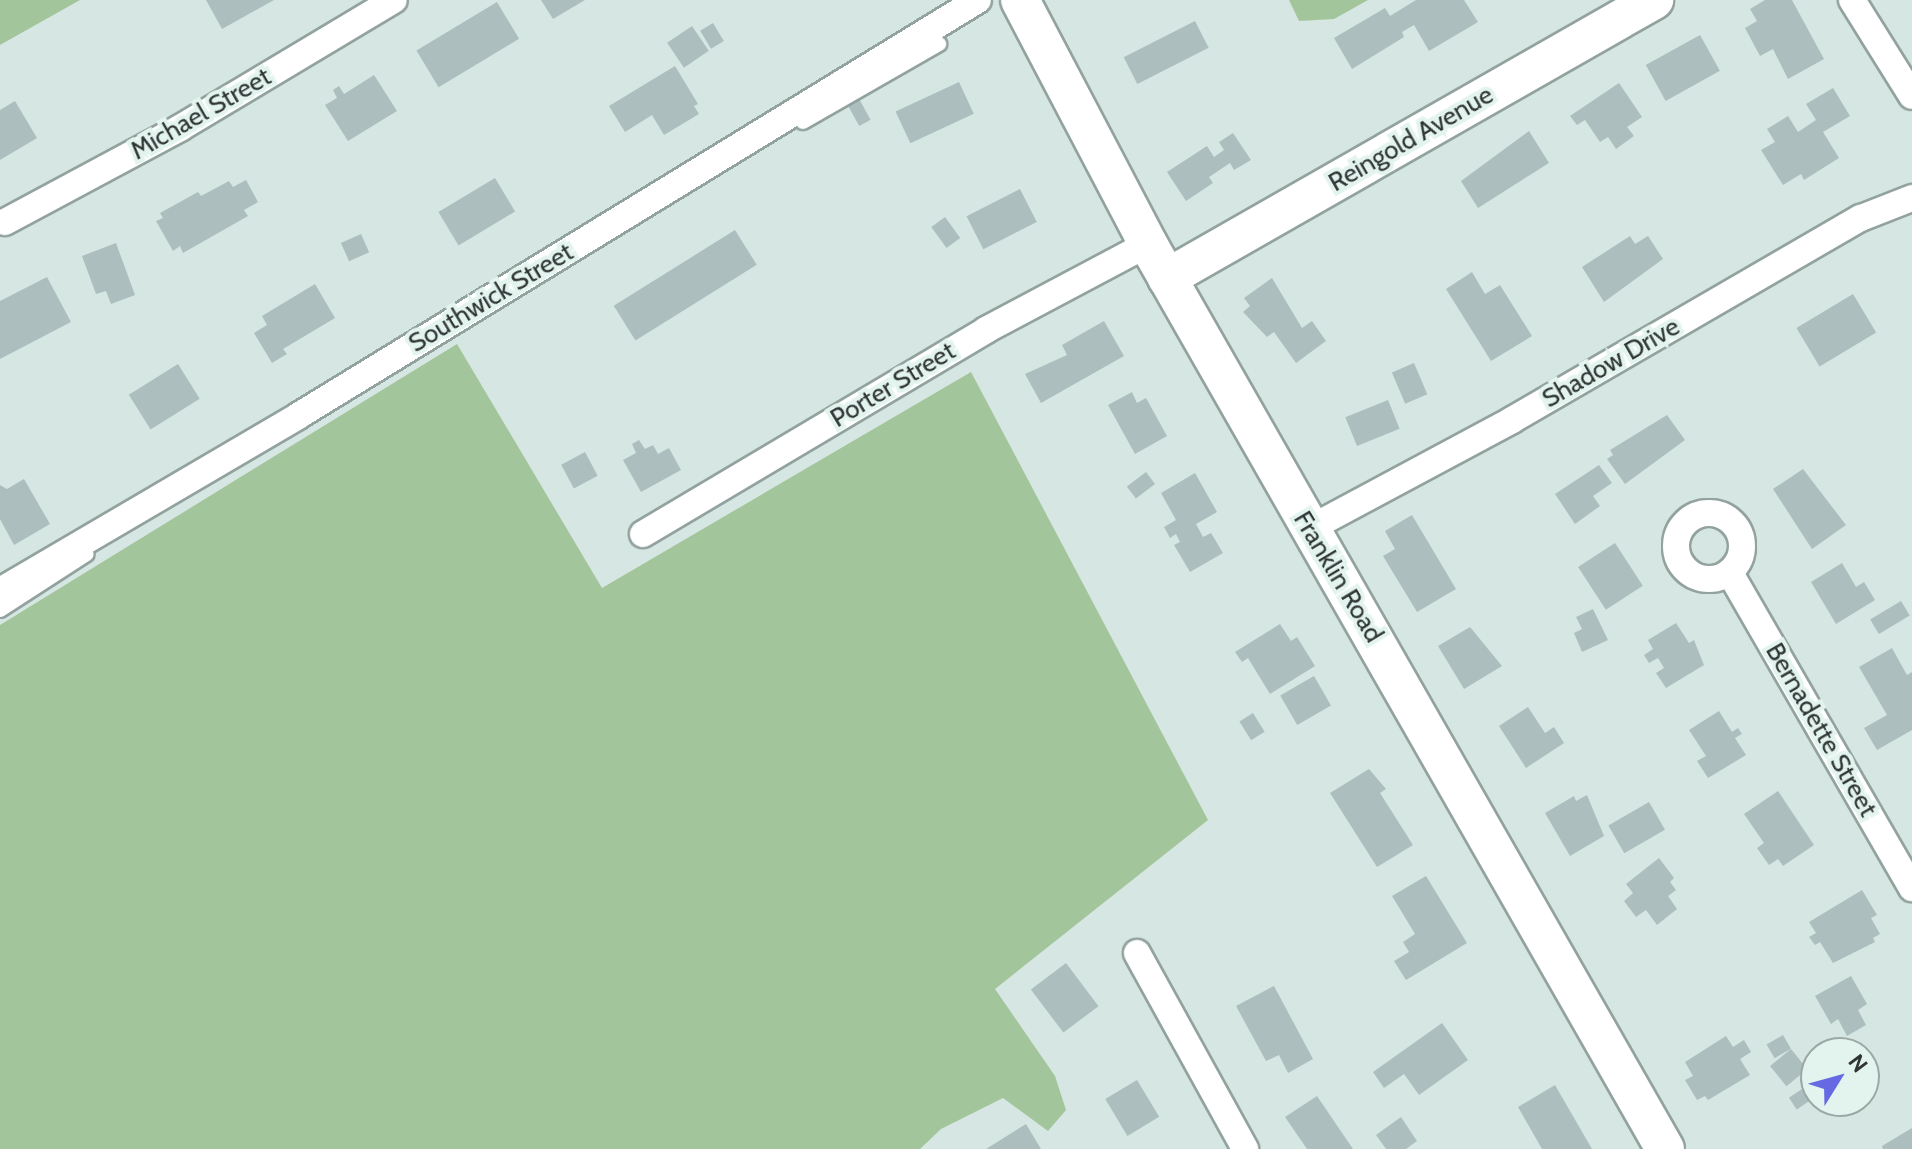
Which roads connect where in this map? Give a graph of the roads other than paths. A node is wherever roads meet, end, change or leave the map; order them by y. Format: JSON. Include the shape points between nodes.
{"nodes":[{"id":1,"x":394,"y":0,"type":"edge"},
{"id":2,"x":978,"y":0,"type":"edge"},
{"id":3,"x":1020,"y":0,"type":"edge"},
{"id":4,"x":1654,"y":0,"type":"edge"},
{"id":5,"x":1852,"y":0,"type":"edge"},
{"id":6,"x":939,"y":44,"type":"dead end"},
{"id":7,"x":1912,"y":96,"type":"edge"},
{"id":8,"x":1912,"y":198,"type":"edge"},
{"id":9,"x":5,"y":222,"type":"dead end"},
{"id":10,"x":1148,"y":244,"type":"junction"},
{"id":11,"x":1167,"y":278,"type":"junction"},
{"id":12,"x":403,"y":351,"type":"junction"},
{"id":13,"x":1309,"y":529,"type":"junction"},
{"id":14,"x":643,"y":534,"type":"dead end"},
{"id":15,"x":1730,"y":573,"type":"dead end"},
{"id":16,"x":0,"y":591,"type":"edge"},
{"id":17,"x":0,"y":610,"type":"edge"},
{"id":18,"x":1912,"y":888,"type":"edge"},
{"id":19,"x":1137,"y":953,"type":"dead end"},
{"id":20,"x":1245,"y":1149,"type":"edge"},
{"id":21,"x":1665,"y":1149,"type":"edge"}],
"edges":[{"from":1,"to":9,"type":"street","name":"Michael Street","via":[[180,128]]},
{"from":2,"to":12,"type":"street","name":"Southwick Street"},
{"from":3,"to":10,"type":"main road","name":"Franklin Road"},
{"from":4,"to":11,"type":"main road","name":"Reingold Avenue"},
{"from":5,"to":7,"type":"street"},
{"from":6,"to":12,"type":"lane"},
{"from":8,"to":13,"type":"street","name":"Shadow Drive","via":[[1861,218],[1512,420]]},
{"from":10,"to":11,"type":"main road","name":"Franklin Road"},
{"from":10,"to":14,"type":"street","name":"Porter Street","via":[[986,330]]},
{"from":11,"to":13,"type":"main road","name":"Franklin Road"},
{"from":12,"to":16,"type":"street","name":"Southwick Street"},
{"from":12,"to":17,"type":"lane"},
{"from":13,"to":21,"type":"main road","name":"Franklin Road","via":[[1442,752]]},
{"from":15,"to":18,"type":"street","name":"Bernadette Street"},
{"from":19,"to":20,"type":"street"}]}
